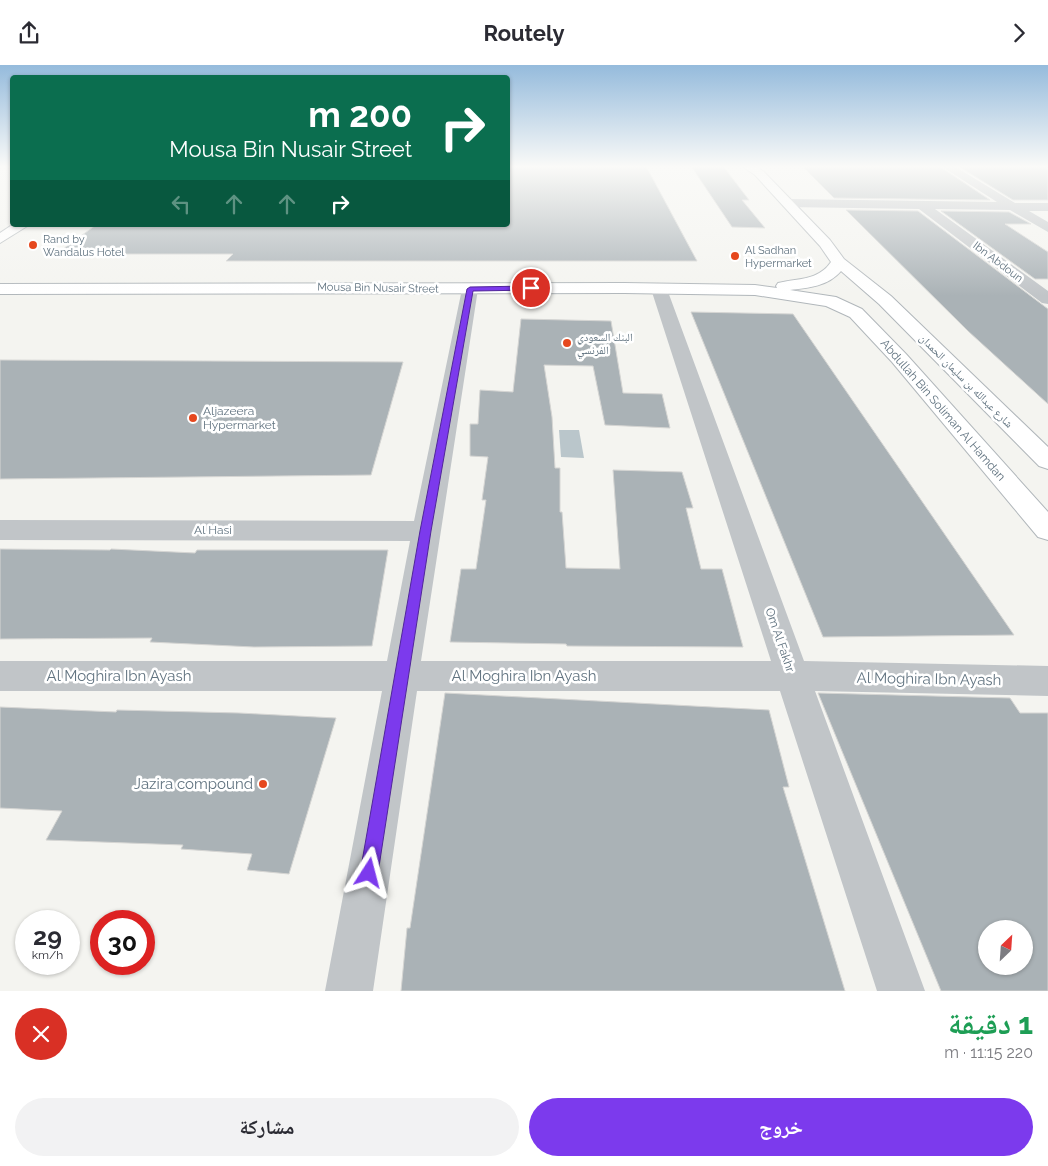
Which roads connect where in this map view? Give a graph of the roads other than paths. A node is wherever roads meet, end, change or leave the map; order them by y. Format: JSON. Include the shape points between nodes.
{"nodes":[{"id":1,"x":793,"y":209,"type":"edge"},
{"id":2,"x":927,"y":209,"type":"edge"},
{"id":3,"x":1017,"y":209,"type":"edge"},
{"id":4,"x":19,"y":227,"type":"edge"},
{"id":5,"x":1048,"y":228,"type":"edge"},
{"id":6,"x":0,"y":239,"type":"edge"},
{"id":7,"x":839,"y":262,"type":"junction"},
{"id":8,"x":0,"y":287,"type":"edge"},
{"id":9,"x":470,"y":289,"type":"junction"},
{"id":10,"x":659,"y":289,"type":"junction"},
{"id":11,"x":755,"y":290,"type":"junction"},
{"id":12,"x":1048,"y":299,"type":"edge"},
{"id":13,"x":1048,"y":461,"type":"edge"},
{"id":14,"x":0,"y":530,"type":"edge"},
{"id":15,"x":1048,"y":530,"type":"edge"},
{"id":16,"x":426,"y":531,"type":"junction"},
{"id":17,"x":402,"y":675,"type":"junction"},
{"id":18,"x":0,"y":676,"type":"edge"},
{"id":19,"x":792,"y":676,"type":"junction"},
{"id":20,"x":1048,"y":681,"type":"edge"},
{"id":21,"x":349,"y":991,"type":"edge"},
{"id":22,"x":902,"y":991,"type":"edge"}],
"edges":[{"from":1,"to":7,"type":"street"},
{"from":2,"to":12,"type":"street","name":"Ibn Abdoun"},
{"from":3,"to":5,"type":"street"},
{"from":4,"to":6,"type":"street"},
{"from":7,"to":11,"type":"street","via":[[832,274],[820,281]]},
{"from":7,"to":13,"type":"street","name":"شارع عبدالله بن سليمان الحمدان","via":[[884,300]]},
{"from":8,"to":9,"type":"street","name":"Mousa Bin Nusair Street"},
{"from":9,"to":10,"type":"street","name":"Mousa Bin Nusair Street"},
{"from":9,"to":16,"type":"street"},
{"from":10,"to":11,"type":"street","name":"Mousa Bin Nusair Street"},
{"from":10,"to":19,"type":"street","name":"Om Al Fakhr"},
{"from":11,"to":15,"type":"street","name":"Abdullah Bin Soliman Al Hamdan","via":[[830,301],[860,317]]},
{"from":14,"to":16,"type":"street","name":"Al Hasi"},
{"from":16,"to":17,"type":"street"},
{"from":17,"to":18,"type":"street","name":"Al Moghira Ibn Ayash"},
{"from":17,"to":19,"type":"street","name":"Al Moghira Ibn Ayash"},
{"from":17,"to":21,"type":"street"},
{"from":19,"to":20,"type":"street","name":"Al Moghira Ibn Ayash"},
{"from":19,"to":22,"type":"street","name":"Om Al Fakhr"}]}
